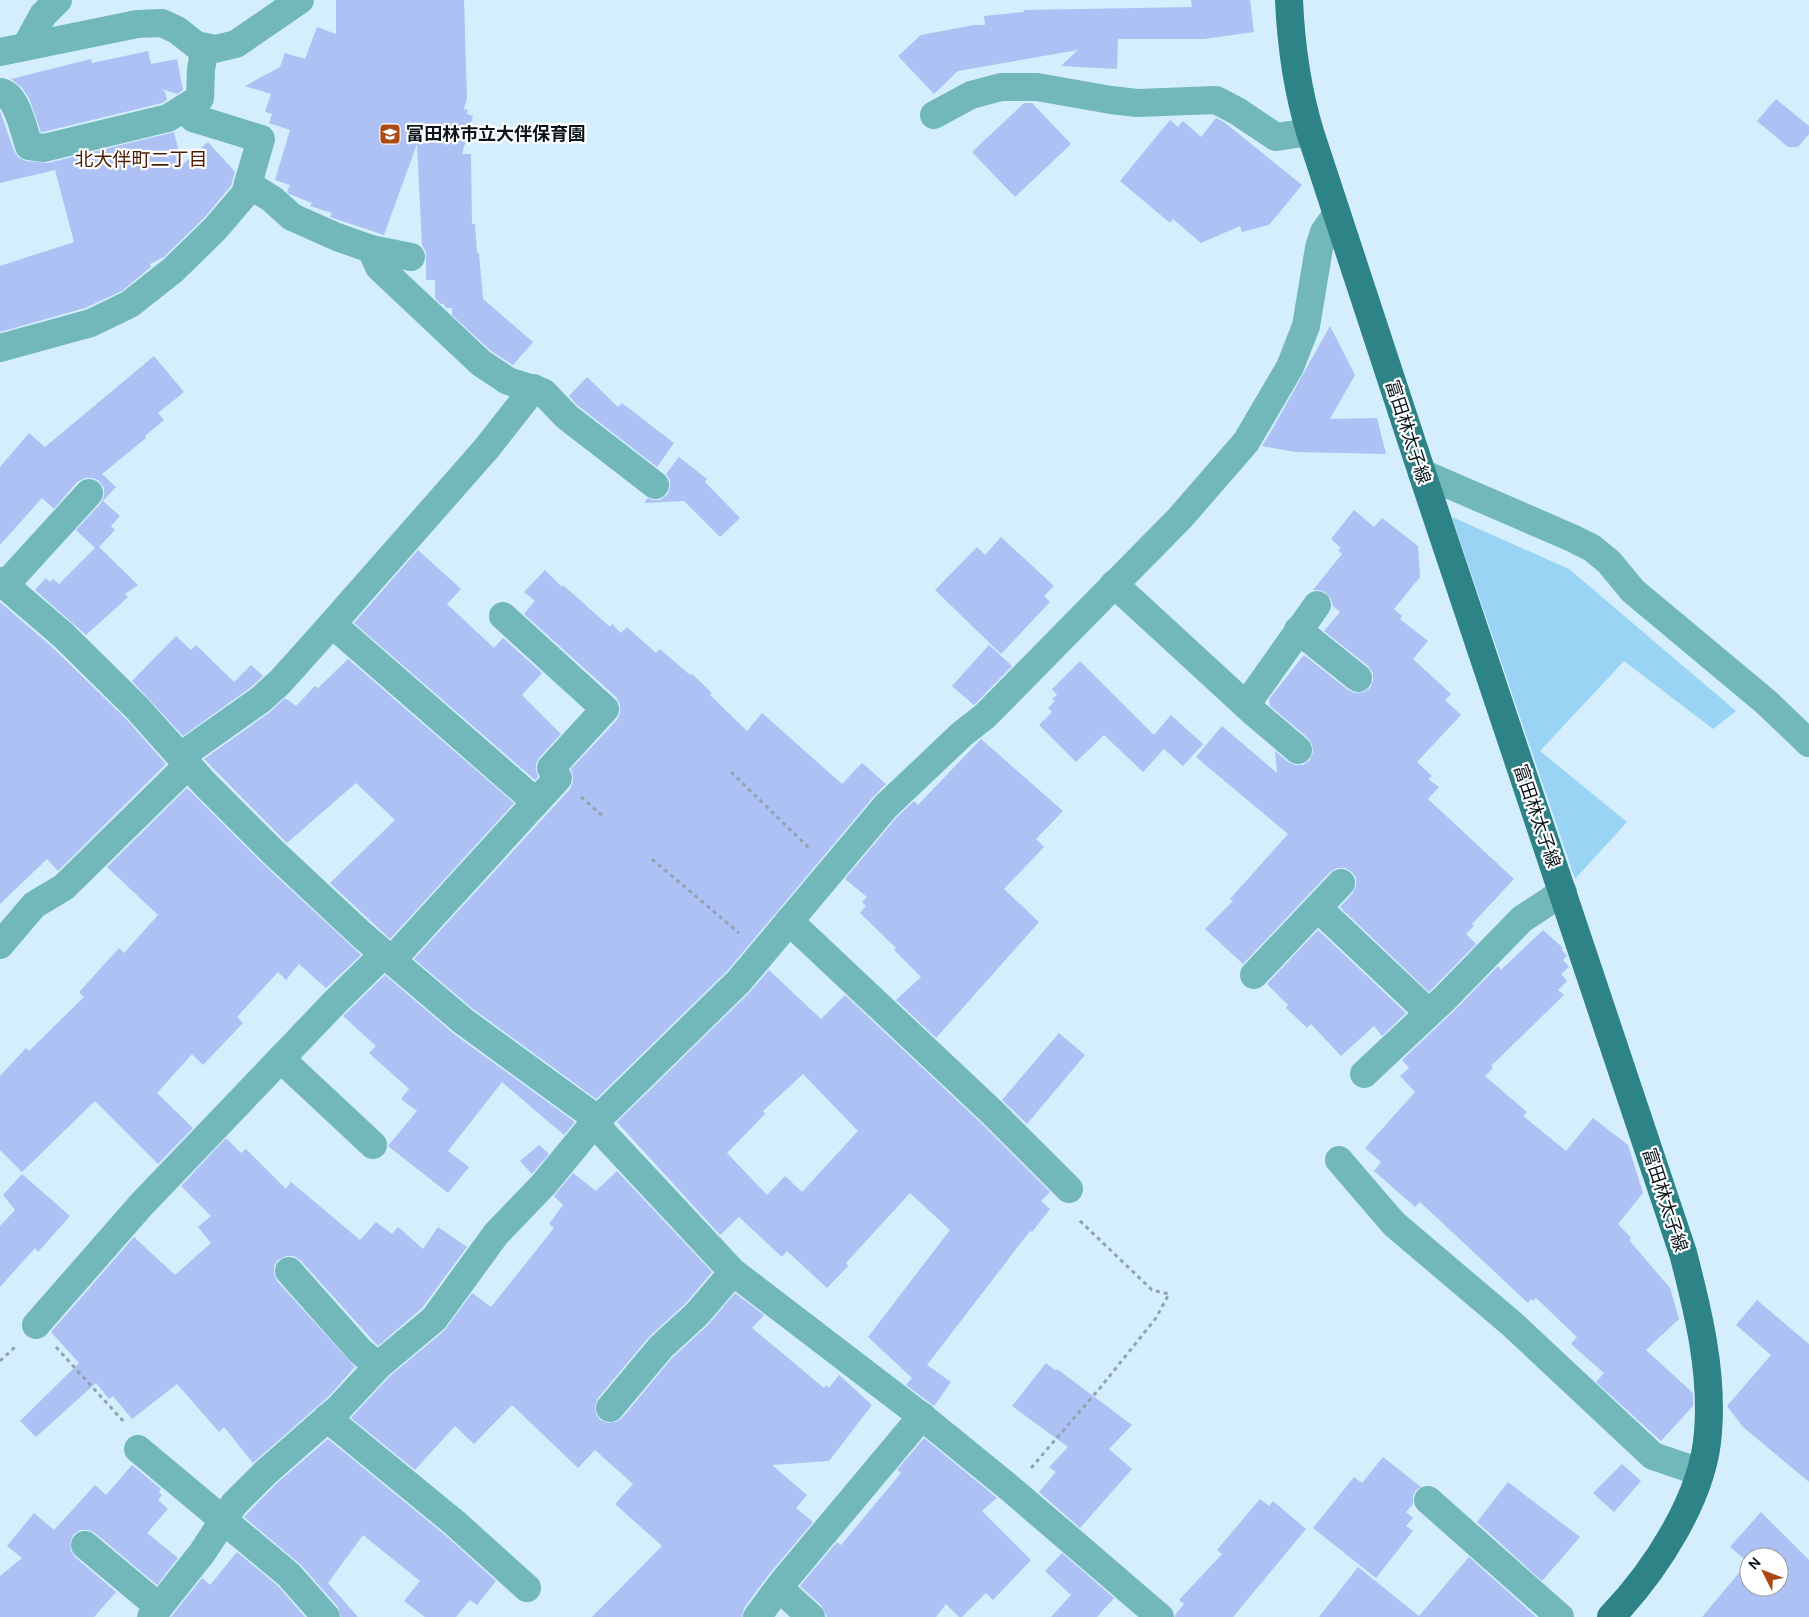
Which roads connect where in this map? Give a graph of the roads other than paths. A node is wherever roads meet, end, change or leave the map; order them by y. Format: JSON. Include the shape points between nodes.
{"nodes":[{"id":1,"x":58,"y":0,"type":"edge"},
{"id":2,"x":300,"y":0,"type":"edge"},
{"id":3,"x":1289,"y":0,"type":"edge"},
{"id":4,"x":206,"y":47,"type":"junction"},
{"id":5,"x":13,"y":49,"type":"edge"},
{"id":6,"x":0,"y":92,"type":"edge"},
{"id":7,"x":184,"y":108,"type":"junction"},
{"id":8,"x":934,"y":115,"type":"dead end"},
{"id":9,"x":1310,"y":132,"type":"junction"},
{"id":10,"x":248,"y":184,"type":"junction"},
{"id":11,"x":1336,"y":215,"type":"junction"},
{"id":12,"x":371,"y":249,"type":"junction"},
{"id":13,"x":411,"y":257,"type":"dead end"},
{"id":14,"x":0,"y":348,"type":"edge"},
{"id":15,"x":534,"y":388,"type":"junction"},
{"id":16,"x":1422,"y":473,"type":"junction"},
{"id":17,"x":655,"y":485,"type":"dead end"},
{"id":18,"x":89,"y":493,"type":"dead end"},
{"id":19,"x":2,"y":583,"type":"edge"},
{"id":20,"x":1114,"y":584,"type":"junction"},
{"id":21,"x":1317,"y":605,"type":"dead end"},
{"id":22,"x":502,"y":616,"type":"dead end"},
{"id":23,"x":332,"y":624,"type":"junction"},
{"id":24,"x":1298,"y":630,"type":"junction"},
{"id":25,"x":1358,"y":678,"type":"dead end"},
{"id":26,"x":1246,"y":705,"type":"junction"},
{"id":27,"x":1809,"y":743,"type":"edge"},
{"id":28,"x":1298,"y":750,"type":"dead end"},
{"id":29,"x":184,"y":761,"type":"junction"},
{"id":30,"x":536,"y":802,"type":"junction"},
{"id":31,"x":1341,"y":883,"type":"dead end"},
{"id":32,"x":1563,"y":892,"type":"junction"},
{"id":33,"x":1318,"y":908,"type":"junction"},
{"id":34,"x":789,"y":921,"type":"junction"},
{"id":35,"x":0,"y":945,"type":"edge"},
{"id":36,"x":388,"y":957,"type":"junction"},
{"id":37,"x":1254,"y":975,"type":"dead end"},
{"id":38,"x":1429,"y":1013,"type":"junction"},
{"id":39,"x":282,"y":1060,"type":"junction"},
{"id":40,"x":1364,"y":1074,"type":"dead end"},
{"id":41,"x":595,"y":1122,"type":"junction"},
{"id":42,"x":373,"y":1145,"type":"dead end"},
{"id":43,"x":1339,"y":1160,"type":"dead end"},
{"id":44,"x":1072,"y":1202,"type":"road end"},
{"id":45,"x":289,"y":1271,"type":"dead end"},
{"id":46,"x":733,"y":1272,"type":"junction"},
{"id":47,"x":36,"y":1325,"type":"road end"},
{"id":48,"x":378,"y":1366,"type":"junction"},
{"id":49,"x":610,"y":1408,"type":"dead end"},
{"id":50,"x":922,"y":1416,"type":"junction"},
{"id":51,"x":327,"y":1418,"type":"junction"},
{"id":52,"x":138,"y":1449,"type":"road end"},
{"id":53,"x":1700,"y":1472,"type":"junction"},
{"id":54,"x":1428,"y":1500,"type":"dead end"},
{"id":55,"x":223,"y":1520,"type":"junction"},
{"id":56,"x":85,"y":1545,"type":"dead end"},
{"id":57,"x":527,"y":1588,"type":"dead end"},
{"id":58,"x":779,"y":1588,"type":"junction"},
{"id":59,"x":155,"y":1612,"type":"edge"},
{"id":60,"x":326,"y":1617,"type":"edge"},
{"id":61,"x":757,"y":1617,"type":"edge"},
{"id":62,"x":811,"y":1617,"type":"edge"},
{"id":63,"x":1160,"y":1617,"type":"edge"},
{"id":64,"x":1560,"y":1617,"type":"edge"},
{"id":65,"x":1611,"y":1617,"type":"edge"}],
"edges":[{"from":1,"to":5,"type":"street"},
{"from":2,"to":4,"type":"street","via":[[236,44],[215,49]]},
{"from":3,"to":9,"type":"main road","name":"富田林太子線","via":[[1295,70]]},
{"from":4,"to":5,"type":"street","via":[[196,45],[162,23],[137,24]]},
{"from":4,"to":7,"type":"street","via":[[200,98]]},
{"from":6,"to":7,"type":"street","via":[[14,103],[29,146],[44,148],[168,118]]},
{"from":7,"to":10,"type":"street","via":[[193,118],[261,139]]},
{"from":8,"to":9,"type":"street","via":[[971,95],[1001,87],[1036,87],[1137,102],[1216,100],[1276,137]]},
{"from":9,"to":11,"type":"main road","name":"富田林太子線"},
{"from":10,"to":12,"type":"street","via":[[292,217]]},
{"from":10,"to":14,"type":"street","via":[[246,194],[216,229],[173,270],[130,304],[91,323]]},
{"from":11,"to":16,"type":"main road","name":"富田林太子線"},
{"from":11,"to":20,"type":"street","via":[[1318,248],[1306,326],[1290,368],[1246,442],[1180,518]]},
{"from":12,"to":13,"type":"street"},
{"from":12,"to":15,"type":"street","via":[[379,267],[481,363],[508,381]]},
{"from":15,"to":17,"type":"street","via":[[543,392],[567,417]]},
{"from":15,"to":23,"type":"street","via":[[486,449]]},
{"from":16,"to":27,"type":"street","via":[[1592,548],[1609,562],[1633,591],[1766,702]]},
{"from":16,"to":32,"type":"main road","name":"富田林太子線"},
{"from":18,"to":19,"type":"street"},
{"from":19,"to":29,"type":"street","via":[[63,635],[137,708]]},
{"from":20,"to":26,"type":"street"},
{"from":20,"to":34,"type":"street","via":[[985,716],[886,806]]},
{"from":21,"to":24,"type":"street"},
{"from":22,"to":30,"type":"street","via":[[605,709],[551,768],[558,778]]},
{"from":23,"to":29,"type":"street","via":[[280,682]]},
{"from":23,"to":30,"type":"street"},
{"from":24,"to":25,"type":"street"},
{"from":24,"to":26,"type":"street"},
{"from":26,"to":28,"type":"street"},
{"from":29,"to":35,"type":"street","via":[[64,887],[34,904]]},
{"from":29,"to":36,"type":"street","via":[[272,851]]},
{"from":30,"to":36,"type":"street"},
{"from":31,"to":33,"type":"street"},
{"from":32,"to":38,"type":"street","via":[[1522,919]]},
{"from":32,"to":53,"type":"main road","name":"富田林太子線","via":[[1694,1294],[1709,1398],[1708,1434]]},
{"from":33,"to":37,"type":"street"},
{"from":33,"to":38,"type":"street"},
{"from":34,"to":41,"type":"street","via":[[739,981]]},
{"from":34,"to":44,"type":"street","via":[[992,1112]]},
{"from":36,"to":39,"type":"street","via":[[336,1000]]},
{"from":36,"to":41,"type":"street","via":[[463,1021],[589,1113]]},
{"from":38,"to":40,"type":"street"},
{"from":39,"to":42,"type":"street"},
{"from":39,"to":47,"type":"street","via":[[141,1205]]},
{"from":41,"to":46,"type":"street"},
{"from":41,"to":48,"type":"street","via":[[544,1184],[496,1234],[434,1319]]},
{"from":43,"to":53,"type":"street","via":[[1394,1224],[1512,1324],[1653,1456]]},
{"from":45,"to":48,"type":"street","via":[[360,1351]]},
{"from":46,"to":49,"type":"street","via":[[697,1314],[661,1347]]},
{"from":46,"to":50,"type":"street"},
{"from":48,"to":51,"type":"street"},
{"from":50,"to":58,"type":"street"},
{"from":50,"to":63,"type":"street"},
{"from":51,"to":55,"type":"street","via":[[266,1472]]},
{"from":51,"to":57,"type":"street","via":[[455,1523]]},
{"from":52,"to":55,"type":"street"},
{"from":53,"to":65,"type":"main road","name":"富田林太子線","via":[[1684,1512],[1658,1558],[1636,1590]]},
{"from":54,"to":64,"type":"street"},
{"from":55,"to":59,"type":"street","via":[[202,1553]]},
{"from":55,"to":60,"type":"street","via":[[289,1575]]},
{"from":56,"to":59,"type":"street"},
{"from":58,"to":61,"type":"street"},
{"from":58,"to":62,"type":"street"}]}
